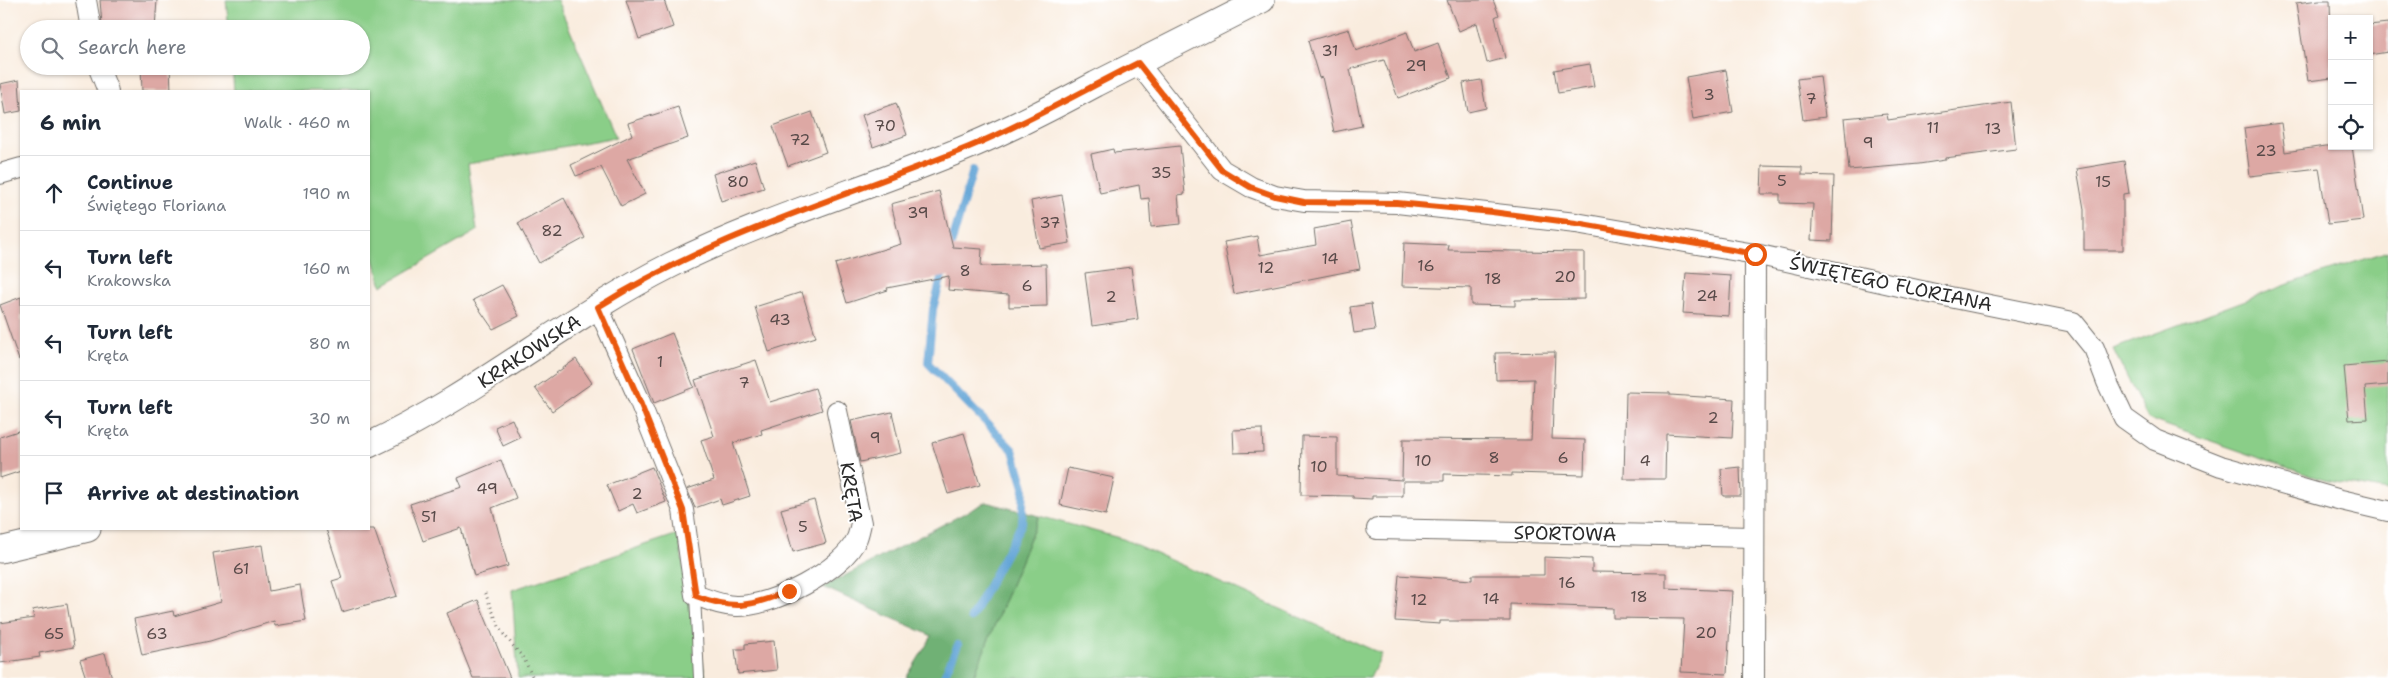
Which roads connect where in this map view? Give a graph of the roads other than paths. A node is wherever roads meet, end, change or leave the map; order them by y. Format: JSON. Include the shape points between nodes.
{"nodes":[{"id":1,"x":86,"y":0,"type":"edge"},
{"id":2,"x":1262,"y":0,"type":"edge"},
{"id":3,"x":89,"y":20,"type":"edge"},
{"id":4,"x":1138,"y":63,"type":"junction"},
{"id":5,"x":102,"y":75,"type":"edge"},
{"id":6,"x":108,"y":90,"type":"edge"},
{"id":7,"x":20,"y":168,"type":"edge"},
{"id":8,"x":0,"y":174,"type":"edge"},
{"id":9,"x":1755,"y":254,"type":"junction"},
{"id":10,"x":598,"y":307,"type":"junction"},
{"id":11,"x":837,"y":411,"type":"dead end"},
{"id":12,"x":370,"y":444,"type":"edge"},
{"id":13,"x":2388,"y":511,"type":"edge"},
{"id":14,"x":1377,"y":529,"type":"dead end"},
{"id":15,"x":84,"y":530,"type":"edge"},
{"id":16,"x":1754,"y":537,"type":"junction"},
{"id":17,"x":0,"y":550,"type":"edge"},
{"id":18,"x":696,"y":596,"type":"junction"},
{"id":19,"x":699,"y":678,"type":"edge"},
{"id":20,"x":1754,"y":678,"type":"edge"}],
"edges":[{"from":1,"to":3,"type":"street"},
{"from":2,"to":4,"type":"street","name":"KRAKOWSKA"},
{"from":4,"to":9,"type":"street","name":"ŚWIĘTEGO FLORIANA","via":[[1222,170],[1250,187],[1275,196],[1304,202],[1397,203],[1501,213]]},
{"from":4,"to":10,"type":"street","name":"KRAKOWSKA","via":[[970,146],[736,235],[670,266]]},
{"from":5,"to":6,"type":"street"},
{"from":7,"to":8,"type":"street"},
{"from":9,"to":13,"type":"street","name":"ŚWIĘTEGO FLORIANA","via":[[2073,322],[2094,348],[2124,418],[2155,440],[2221,466]]},
{"from":9,"to":16,"type":"street"},
{"from":10,"to":12,"type":"street","name":"KRAKOWSKA","via":[[454,399]]},
{"from":10,"to":18,"type":"street","via":[[683,510]]},
{"from":11,"to":18,"type":"street","name":"KRĘTA","via":[[861,522],[857,538],[827,572],[811,583],[761,602],[738,606],[718,604]]},
{"from":14,"to":16,"type":"street","name":"SPORTOWA"},
{"from":15,"to":17,"type":"street"},
{"from":16,"to":20,"type":"street"},
{"from":18,"to":19,"type":"lane"}]}
